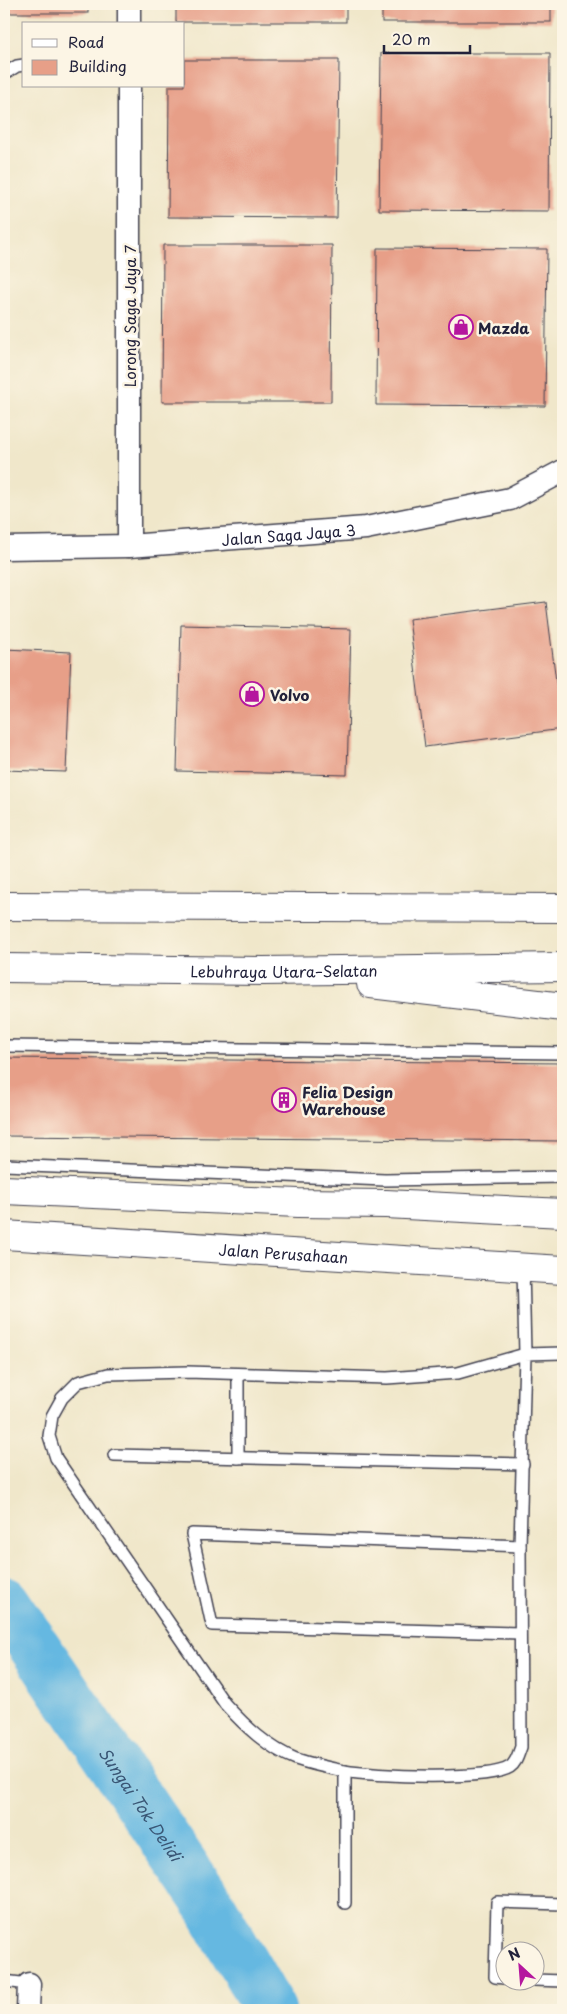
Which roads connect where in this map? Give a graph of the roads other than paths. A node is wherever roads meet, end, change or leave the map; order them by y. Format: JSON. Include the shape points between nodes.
{"nodes":[{"id":1,"x":129,"y":4,"type":"edge"},
{"id":2,"x":129,"y":22,"type":"edge"},
{"id":3,"x":22,"y":65,"type":"edge"},
{"id":4,"x":4,"y":74,"type":"edge"},
{"id":5,"x":129,"y":88,"type":"edge"},
{"id":6,"x":563,"y":471,"type":"edge"},
{"id":7,"x":129,"y":546,"type":"junction"},
{"id":8,"x":4,"y":548,"type":"edge"},
{"id":9,"x":4,"y":906,"type":"edge"},
{"id":10,"x":563,"y":908,"type":"edge"},
{"id":11,"x":563,"y":967,"type":"edge"},
{"id":12,"x":4,"y":968,"type":"edge"},
{"id":13,"x":263,"y":971,"type":"junction"},
{"id":14,"x":563,"y":1007,"type":"edge"},
{"id":15,"x":4,"y":1046,"type":"edge"},
{"id":16,"x":563,"y":1053,"type":"edge"},
{"id":17,"x":4,"y":1165,"type":"edge"},
{"id":18,"x":563,"y":1177,"type":"edge"},
{"id":19,"x":4,"y":1190,"type":"edge"},
{"id":20,"x":385,"y":1192,"type":"junction"},
{"id":21,"x":563,"y":1214,"type":"edge"},
{"id":22,"x":4,"y":1236,"type":"edge"},
{"id":23,"x":523,"y":1268,"type":"junction"},
{"id":24,"x":563,"y":1270,"type":"edge"},
{"id":25,"x":563,"y":1353,"type":"edge"},
{"id":26,"x":525,"y":1354,"type":"junction"},
{"id":27,"x":238,"y":1375,"type":"junction"},
{"id":28,"x":114,"y":1455,"type":"dead end"},
{"id":29,"x":238,"y":1458,"type":"junction"},
{"id":30,"x":523,"y":1464,"type":"junction"},
{"id":31,"x":520,"y":1546,"type":"junction"},
{"id":32,"x":520,"y":1633,"type":"junction"},
{"id":33,"x":345,"y":1771,"type":"junction"},
{"id":34,"x":345,"y":1903,"type":"dead end"},
{"id":35,"x":563,"y":1904,"type":"edge"},
{"id":36,"x":496,"y":1942,"type":"edge"},
{"id":37,"x":4,"y":1981,"type":"edge"},
{"id":38,"x":544,"y":1981,"type":"edge"},
{"id":39,"x":563,"y":1982,"type":"edge"},
{"id":40,"x":28,"y":1984,"type":"joint"},
{"id":41,"x":28,"y":2010,"type":"edge"}],
"edges":[{"from":1,"to":2,"type":"street"},
{"from":3,"to":4,"type":"lane"},
{"from":5,"to":7,"type":"street","name":"Lorong Saga Jaya 7"},
{"from":6,"to":7,"type":"street","name":"Jalan Saga Jaya 3","via":[[510,499],[366,528]]},
{"from":7,"to":8,"type":"street","name":"Jalan Saga Jaya 3"},
{"from":9,"to":10,"type":"main road"},
{"from":11,"to":13,"type":"main road","name":"Lebuhraya Utara–Selatan"},
{"from":12,"to":13,"type":"main road","name":"Lebuhraya Utara–Selatan"},
{"from":13,"to":14,"type":"main road"},
{"from":15,"to":16,"type":"lane"},
{"from":17,"to":20,"type":"lane"},
{"from":18,"to":20,"type":"lane"},
{"from":19,"to":20,"type":"main road","via":[[298,1202]]},
{"from":20,"to":21,"type":"main road"},
{"from":22,"to":23,"type":"main road","name":"Jalan Perusahaan"},
{"from":23,"to":24,"type":"main road","name":"Jalan Perusahaan"},
{"from":23,"to":26,"type":"lane"},
{"from":25,"to":26,"type":"lane"},
{"from":26,"to":27,"type":"lane","via":[[430,1376]]},
{"from":26,"to":30,"type":"lane"},
{"from":27,"to":29,"type":"lane"},
{"from":27,"to":33,"type":"lane","via":[[143,1372],[108,1374],[78,1382],[62,1398],[52,1416],[50,1436],[56,1458],[225,1704],[267,1743],[296,1759]]},
{"from":28,"to":29,"type":"lane"},
{"from":29,"to":30,"type":"lane"},
{"from":30,"to":31,"type":"lane"},
{"from":31,"to":32,"type":"lane"},
{"from":31,"to":32,"type":"lane","via":[[192,1534],[212,1626]]},
{"from":32,"to":33,"type":"lane","via":[[521,1747],[511,1766],[500,1771],[445,1776]]},
{"from":33,"to":34,"type":"lane"},
{"from":35,"to":36,"type":"lane","via":[[497,1902]]},
{"from":37,"to":40,"type":"lane"},
{"from":38,"to":39,"type":"lane"},
{"from":40,"to":41,"type":"street"}]}
